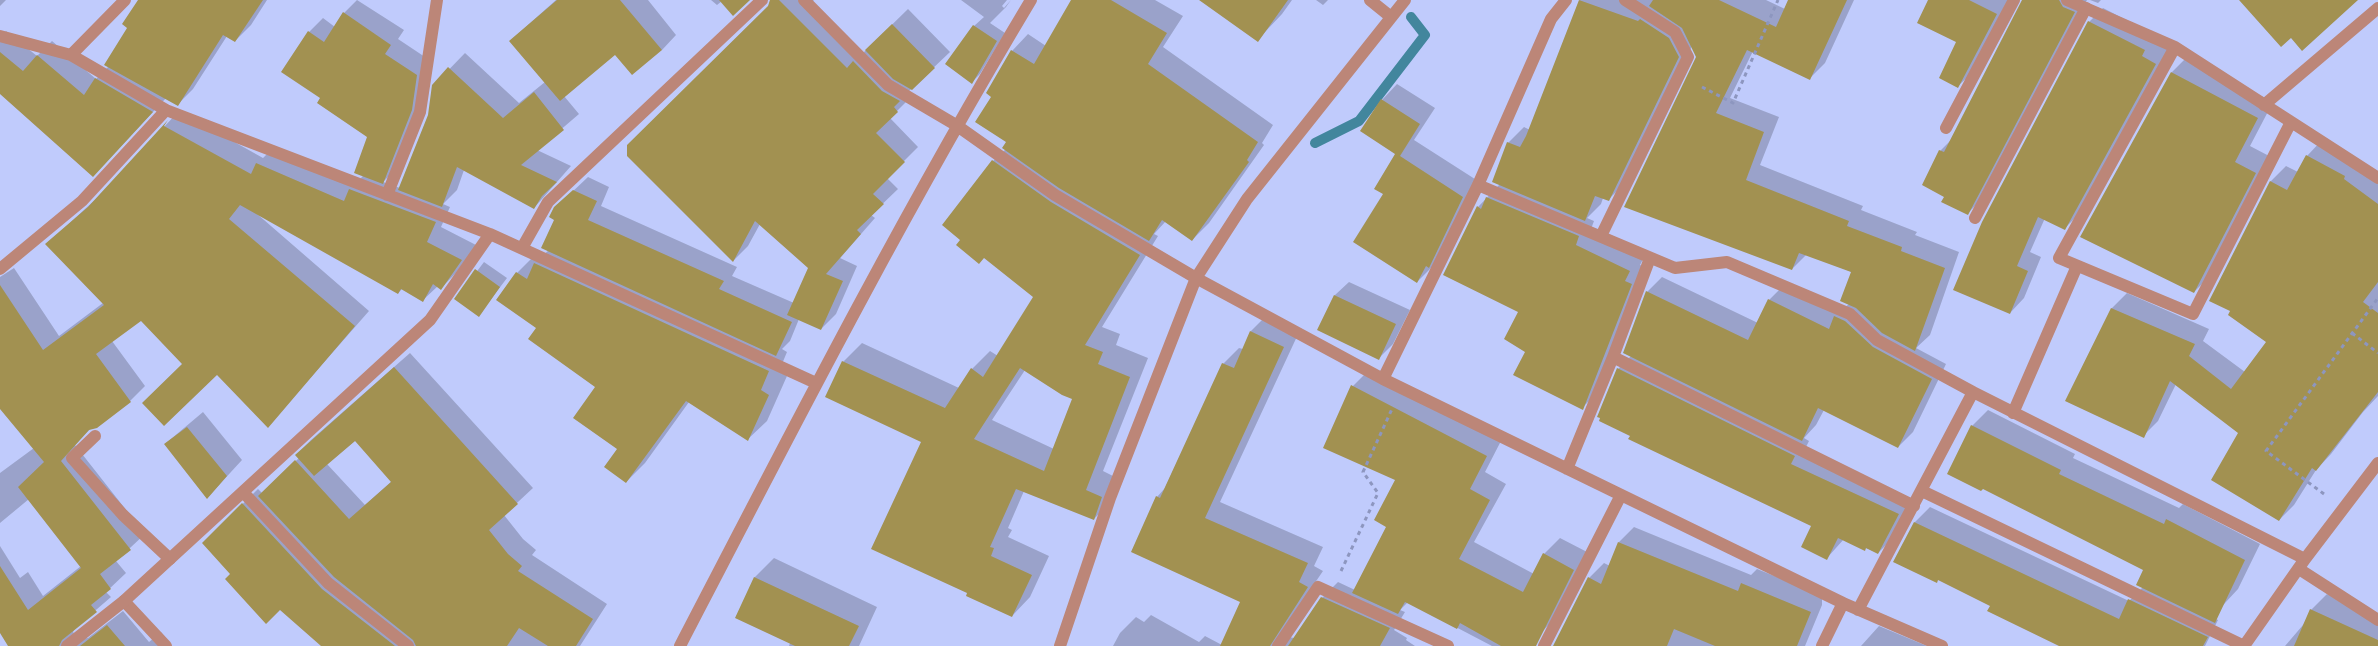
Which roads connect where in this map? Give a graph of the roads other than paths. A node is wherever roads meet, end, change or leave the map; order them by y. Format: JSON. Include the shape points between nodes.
{"nodes":[{"id":1,"x":125,"y":0,"type":"edge"},
{"id":2,"x":437,"y":0,"type":"edge"},
{"id":3,"x":762,"y":0,"type":"edge"},
{"id":4,"x":804,"y":0,"type":"edge"},
{"id":5,"x":1031,"y":0,"type":"edge"},
{"id":6,"x":1370,"y":0,"type":"edge"},
{"id":7,"x":1405,"y":0,"type":"edge"},
{"id":8,"x":1566,"y":0,"type":"edge"},
{"id":9,"x":1624,"y":0,"type":"edge"},
{"id":10,"x":2014,"y":0,"type":"edge"},
{"id":11,"x":2067,"y":0,"type":"edge"},
{"id":12,"x":2086,"y":8,"type":"junction"},
{"id":13,"x":2378,"y":8,"type":"edge"},
{"id":14,"x":1391,"y":17,"type":"junction"},
{"id":15,"x":0,"y":36,"type":"edge"},
{"id":16,"x":2175,"y":47,"type":"junction"},
{"id":17,"x":71,"y":55,"type":"junction"},
{"id":18,"x":2264,"y":105,"type":"junction"},
{"id":19,"x":166,"y":110,"type":"junction"},
{"id":20,"x":2291,"y":122,"type":"junction"},
{"id":21,"x":956,"y":125,"type":"junction"},
{"id":22,"x":1946,"y":128,"type":"dead end"},
{"id":23,"x":2378,"y":178,"type":"edge"},
{"id":24,"x":1478,"y":185,"type":"junction"},
{"id":25,"x":387,"y":195,"type":"junction"},
{"id":26,"x":1975,"y":218,"type":"dead end"},
{"id":27,"x":490,"y":234,"type":"junction"},
{"id":28,"x":1601,"y":236,"type":"junction"},
{"id":29,"x":522,"y":248,"type":"junction"},
{"id":30,"x":1650,"y":258,"type":"junction"},
{"id":31,"x":2077,"y":266,"type":"junction"},
{"id":32,"x":0,"y":269,"type":"edge"},
{"id":33,"x":1196,"y":278,"type":"junction"},
{"id":34,"x":1613,"y":357,"type":"junction"},
{"id":35,"x":1382,"y":379,"type":"junction"},
{"id":36,"x":816,"y":383,"type":"junction"},
{"id":37,"x":1974,"y":392,"type":"junction"},
{"id":38,"x":2013,"y":413,"type":"junction"},
{"id":39,"x":95,"y":436,"type":"dead end"},
{"id":40,"x":2378,"y":463,"type":"edge"},
{"id":41,"x":1567,"y":469,"type":"junction"},
{"id":42,"x":1922,"y":491,"type":"junction"},
{"id":43,"x":243,"y":492,"type":"junction"},
{"id":44,"x":1621,"y":495,"type":"junction"},
{"id":45,"x":1914,"y":506,"type":"junction"},
{"id":46,"x":170,"y":559,"type":"junction"},
{"id":47,"x":2302,"y":564,"type":"junction"},
{"id":48,"x":124,"y":601,"type":"junction"},
{"id":49,"x":1843,"y":603,"type":"junction"},
{"id":50,"x":1858,"y":610,"type":"junction"},
{"id":51,"x":2378,"y":620,"type":"edge"},
{"id":52,"x":67,"y":646,"type":"edge"},
{"id":53,"x":166,"y":646,"type":"edge"},
{"id":54,"x":408,"y":646,"type":"edge"},
{"id":55,"x":680,"y":646,"type":"edge"},
{"id":56,"x":1060,"y":646,"type":"edge"},
{"id":57,"x":1278,"y":646,"type":"edge"},
{"id":58,"x":1448,"y":646,"type":"edge"},
{"id":59,"x":1544,"y":646,"type":"edge"},
{"id":60,"x":1822,"y":646,"type":"edge"},
{"id":61,"x":1942,"y":646,"type":"edge"},
{"id":62,"x":2244,"y":646,"type":"edge"}],
"edges":[{"from":1,"to":17,"type":"street"},
{"from":2,"to":25,"type":"street","via":[[420,112]]},
{"from":3,"to":29,"type":"street","via":[[548,202]]},
{"from":4,"to":21,"type":"street","via":[[888,85]]},
{"from":5,"to":21,"type":"street"},
{"from":6,"to":14,"type":"street"},
{"from":7,"to":14,"type":"street"},
{"from":8,"to":24,"type":"street","via":[[1551,19]]},
{"from":9,"to":28,"type":"street","via":[[1675,32],[1688,57]]},
{"from":10,"to":22,"type":"street"},
{"from":11,"to":12,"type":"street"},
{"from":12,"to":16,"type":"street"},
{"from":12,"to":26,"type":"street"},
{"from":13,"to":18,"type":"street"},
{"from":14,"to":33,"type":"street","via":[[1247,199]]},
{"from":15,"to":17,"type":"street"},
{"from":16,"to":18,"type":"street"},
{"from":16,"to":31,"type":"street","via":[[2059,258]]},
{"from":17,"to":19,"type":"street"},
{"from":18,"to":20,"type":"street"},
{"from":19,"to":25,"type":"street"},
{"from":19,"to":32,"type":"street","via":[[82,201]]},
{"from":20,"to":23,"type":"street"},
{"from":20,"to":31,"type":"street","via":[[2193,314]]},
{"from":21,"to":33,"type":"street","via":[[1055,196]]},
{"from":21,"to":36,"type":"street"},
{"from":24,"to":28,"type":"street"},
{"from":24,"to":35,"type":"street"},
{"from":25,"to":27,"type":"street"},
{"from":27,"to":29,"type":"street"},
{"from":27,"to":43,"type":"street","via":[[430,320]]},
{"from":28,"to":30,"type":"street"},
{"from":29,"to":36,"type":"street"},
{"from":30,"to":34,"type":"street"},
{"from":30,"to":37,"type":"street","via":[[1675,268],[1727,262],[1850,314],[1877,340]]},
{"from":31,"to":38,"type":"street"},
{"from":33,"to":35,"type":"street"},
{"from":33,"to":56,"type":"street","via":[[1110,498]]},
{"from":34,"to":41,"type":"street"},
{"from":34,"to":45,"type":"street"},
{"from":35,"to":41,"type":"street"},
{"from":36,"to":55,"type":"street"},
{"from":37,"to":38,"type":"street"},
{"from":37,"to":42,"type":"street"},
{"from":38,"to":47,"type":"street"},
{"from":39,"to":46,"type":"street","via":[[72,458],[123,515]]},
{"from":40,"to":47,"type":"street"},
{"from":41,"to":44,"type":"street"},
{"from":42,"to":45,"type":"street"},
{"from":42,"to":62,"type":"street"},
{"from":43,"to":46,"type":"street"},
{"from":43,"to":54,"type":"street","via":[[328,583]]},
{"from":44,"to":49,"type":"street"},
{"from":44,"to":59,"type":"street"},
{"from":45,"to":50,"type":"street"},
{"from":46,"to":48,"type":"street"},
{"from":47,"to":51,"type":"street"},
{"from":47,"to":62,"type":"street"},
{"from":48,"to":52,"type":"street"},
{"from":48,"to":53,"type":"street"},
{"from":49,"to":50,"type":"street"},
{"from":49,"to":60,"type":"street"},
{"from":50,"to":61,"type":"street"},
{"from":57,"to":58,"type":"street","via":[[1318,587]]}]}
